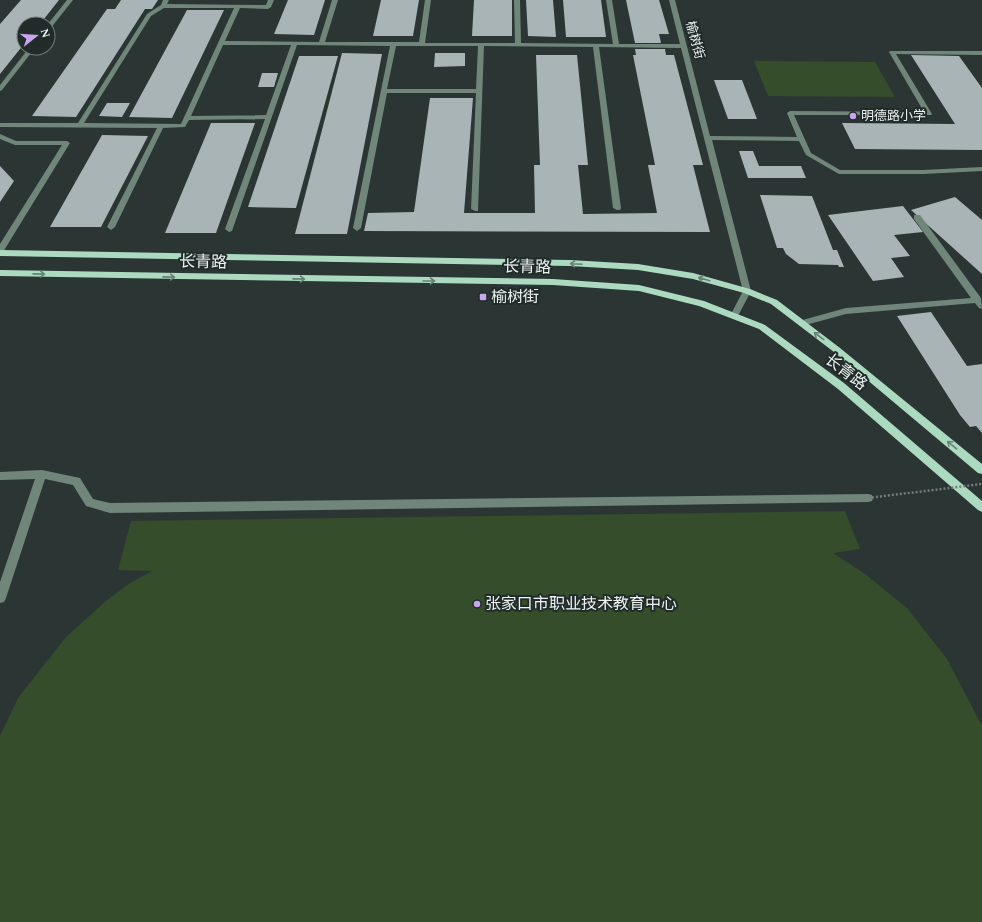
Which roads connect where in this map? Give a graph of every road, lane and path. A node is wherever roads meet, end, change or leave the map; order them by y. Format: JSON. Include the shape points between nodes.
{"nodes":[{"id":1,"x":70,"y":0,"type":"edge"},
{"id":2,"x":271,"y":0,"type":"edge"},
{"id":3,"x":335,"y":0,"type":"edge"},
{"id":4,"x":428,"y":0,"type":"edge"},
{"id":5,"x":517,"y":0,"type":"edge"},
{"id":6,"x":609,"y":0,"type":"edge"},
{"id":7,"x":672,"y":0,"type":"edge"},
{"id":8,"x":164,"y":3,"type":"edge"},
{"id":9,"x":238,"y":6,"type":"junction"},
{"id":10,"x":56,"y":18,"type":"edge"},
{"id":11,"x":222,"y":43,"type":"junction"},
{"id":12,"x":295,"y":43,"type":"junction"},
{"id":13,"x":322,"y":44,"type":"junction"},
{"id":14,"x":393,"y":44,"type":"junction"},
{"id":15,"x":422,"y":44,"type":"junction"},
{"id":16,"x":481,"y":45,"type":"junction"},
{"id":17,"x":518,"y":45,"type":"junction"},
{"id":18,"x":596,"y":46,"type":"junction"},
{"id":19,"x":616,"y":46,"type":"junction"},
{"id":20,"x":684,"y":46,"type":"junction"},
{"id":21,"x":982,"y":53,"type":"edge"},
{"id":22,"x":26,"y":56,"type":"edge"},
{"id":23,"x":0,"y":90,"type":"edge"},
{"id":24,"x":384,"y":91,"type":"junction"},
{"id":25,"x":480,"y":91,"type":"junction"},
{"id":26,"x":267,"y":117,"type":"junction"},
{"id":27,"x":187,"y":118,"type":"junction"},
{"id":28,"x":0,"y":125,"type":"edge"},
{"id":29,"x":80,"y":125,"type":"junction"},
{"id":30,"x":162,"y":126,"type":"junction"},
{"id":31,"x":0,"y":136,"type":"edge"},
{"id":32,"x":708,"y":138,"type":"junction"},
{"id":33,"x":801,"y":139,"type":"junction"},
{"id":34,"x":982,"y":169,"type":"edge"},
{"id":35,"x":617,"y":208,"type":"dead end"},
{"id":36,"x":475,"y":209,"type":"dead end"},
{"id":37,"x":917,"y":217,"type":"dead end"},
{"id":38,"x":111,"y":227,"type":"dead end"},
{"id":39,"x":357,"y":228,"type":"dead end"},
{"id":40,"x":229,"y":229,"type":"dead end"},
{"id":41,"x":0,"y":252,"type":"edge"},
{"id":42,"x":0,"y":273,"type":"edge"},
{"id":43,"x":747,"y":290,"type":"junction"},
{"id":44,"x":980,"y":303,"type":"edge"},
{"id":45,"x":734,"y":316,"type":"junction"},
{"id":46,"x":802,"y":323,"type":"junction"},
{"id":47,"x":982,"y":470,"type":"edge"},
{"id":48,"x":42,"y":474,"type":"junction"},
{"id":49,"x":0,"y":476,"type":"edge"},
{"id":50,"x":982,"y":484,"type":"edge"},
{"id":51,"x":868,"y":498,"type":"joint"},
{"id":52,"x":982,"y":507,"type":"edge"},
{"id":53,"x":0,"y":598,"type":"edge"}],
"edges":[{"from":1,"to":10,"type":"street"},
{"from":2,"to":9,"type":"street","via":[[268,7]]},
{"from":3,"to":13,"type":"street"},
{"from":4,"to":15,"type":"street"},
{"from":5,"to":17,"type":"street"},
{"from":6,"to":19,"type":"street"},
{"from":7,"to":20,"type":"street","name":"榆树街"},
{"from":8,"to":9,"type":"street"},
{"from":8,"to":29,"type":"street","via":[[149,15]]},
{"from":9,"to":11,"type":"street"},
{"from":11,"to":12,"type":"street"},
{"from":11,"to":27,"type":"street"},
{"from":12,"to":13,"type":"street"},
{"from":12,"to":26,"type":"street"},
{"from":13,"to":14,"type":"street"},
{"from":14,"to":15,"type":"street"},
{"from":14,"to":24,"type":"street"},
{"from":15,"to":16,"type":"street"},
{"from":16,"to":17,"type":"street"},
{"from":16,"to":25,"type":"street"},
{"from":17,"to":18,"type":"street"},
{"from":18,"to":19,"type":"street"},
{"from":18,"to":35,"type":"street"},
{"from":19,"to":20,"type":"street"},
{"from":20,"to":32,"type":"street","name":"榆树街"},
{"from":21,"to":33,"type":"street","via":[[892,52],[929,114],[790,113]]},
{"from":22,"to":23,"type":"street"},
{"from":24,"to":25,"type":"street"},
{"from":24,"to":39,"type":"street"},
{"from":25,"to":36,"type":"street"},
{"from":26,"to":27,"type":"street"},
{"from":26,"to":40,"type":"street"},
{"from":27,"to":30,"type":"street","via":[[183,126]]},
{"from":28,"to":29,"type":"street"},
{"from":29,"to":30,"type":"street"},
{"from":30,"to":38,"type":"street"},
{"from":31,"to":41,"type":"street","via":[[15,143],[67,143]]},
{"from":32,"to":33,"type":"street"},
{"from":32,"to":43,"type":"street","name":"榆树街"},
{"from":33,"to":34,"type":"street","via":[[808,154],[838,172]]},
{"from":37,"to":44,"type":"street"},
{"from":43,"to":41,"type":"main road","name":"长青路","one_way":true,"via":[[694,276],[638,267],[570,263]]},
{"from":42,"to":45,"type":"main road","name":"长青路","one_way":true,"via":[[553,282],[639,288],[701,303]]},
{"from":43,"to":45,"type":"street"},
{"from":43,"to":46,"type":"main road","name":"长青路","via":[[774,302]]},
{"from":44,"to":46,"type":"street","via":[[846,311]]},
{"from":45,"to":52,"type":"main road","name":"长青路","via":[[762,327],[841,386]]},
{"from":47,"to":46,"type":"main road","name":"长青路","one_way":true},
{"from":48,"to":49,"type":"street"},
{"from":48,"to":51,"type":"street","via":[[76,481],[90,503],[110,508]]},
{"from":48,"to":53,"type":"street"},
{"from":50,"to":51,"type":"path","bridge":true}]}
